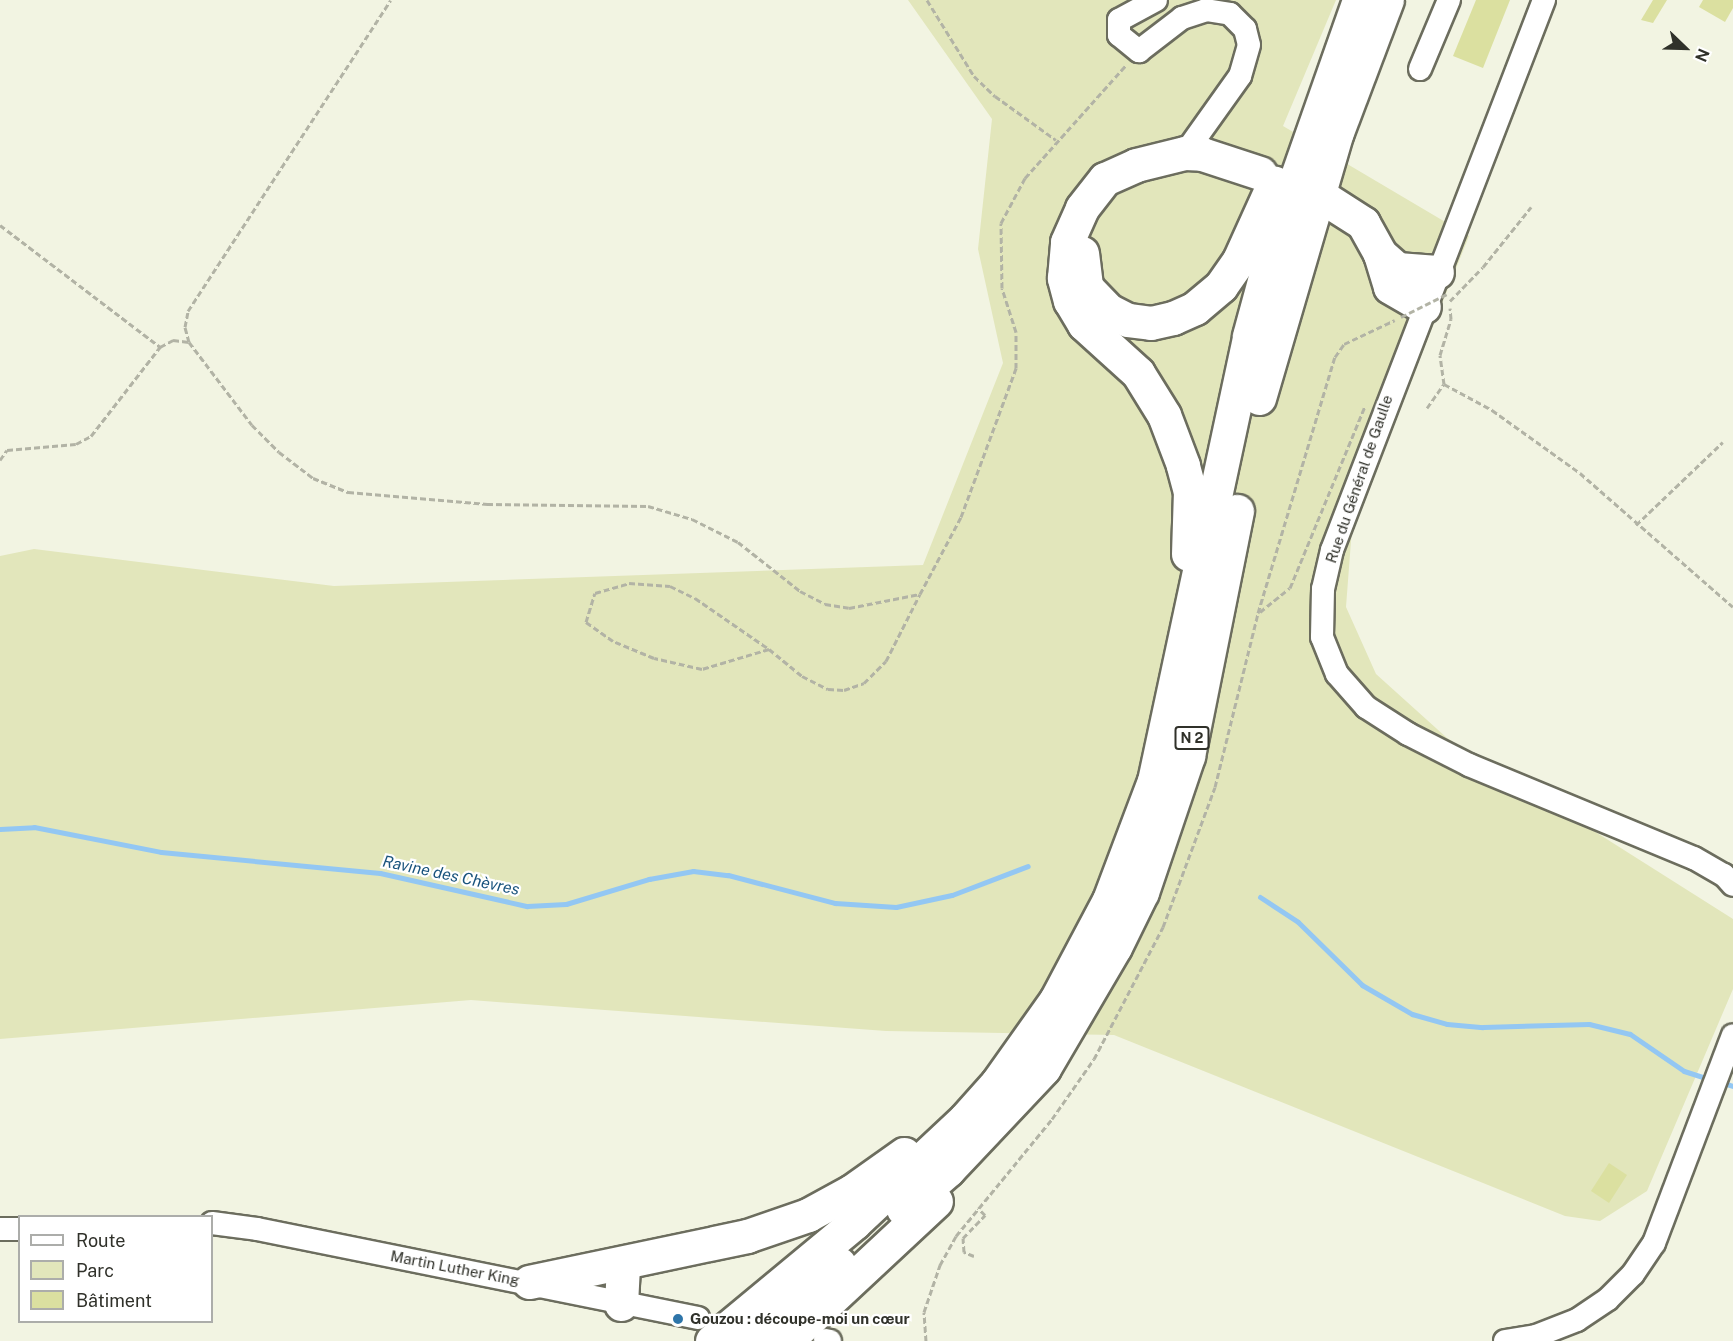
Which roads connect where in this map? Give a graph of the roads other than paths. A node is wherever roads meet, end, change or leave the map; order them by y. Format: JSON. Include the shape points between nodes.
{"nodes":[{"id":1,"x":1156,"y":0,"type":"edge"},
{"id":2,"x":1358,"y":0,"type":"edge"},
{"id":3,"x":1387,"y":0,"type":"edge"},
{"id":4,"x":1449,"y":0,"type":"edge"},
{"id":5,"x":1544,"y":0,"type":"edge"},
{"id":6,"x":1420,"y":69,"type":"dead end"},
{"id":7,"x":1185,"y":153,"type":"junction"},
{"id":8,"x":1136,"y":165,"type":"junction"},
{"id":9,"x":1260,"y":173,"type":"dead end"},
{"id":10,"x":1327,"y":200,"type":"dead end"},
{"id":11,"x":1437,"y":295,"type":"junction"},
{"id":12,"x":1154,"y":781,"type":"junction"},
{"id":13,"x":1733,"y":885,"type":"edge"},
{"id":14,"x":1109,"y":900,"type":"junction"},
{"id":15,"x":1733,"y":1035,"type":"edge"},
{"id":16,"x":1044,"y":1068,"type":"junction"},
{"id":17,"x":213,"y":1223,"type":"edge"},
{"id":18,"x":18,"y":1228,"type":"edge"},
{"id":19,"x":0,"y":1229,"type":"edge"},
{"id":20,"x":623,"y":1265,"type":"junction"},
{"id":21,"x":529,"y":1282,"type":"junction"},
{"id":22,"x":621,"y":1304,"type":"junction"},
{"id":23,"x":705,"y":1330,"type":"edge"},
{"id":24,"x":750,"y":1341,"type":"edge"},
{"id":25,"x":786,"y":1341,"type":"edge"},
{"id":26,"x":1505,"y":1341,"type":"edge"}],
"edges":[{"from":1,"to":7,"type":"street","via":[[1134,8],[1119,20],[1119,35],[1139,51],[1182,18],[1206,10],[1230,14],[1245,29],[1249,45],[1240,76]]},
{"from":2,"to":8,"type":"highway","via":[[1239,260],[1221,286],[1195,308],[1151,323],[1128,320],[1108,310],[1086,287],[1080,260],[1087,227],[1105,195]]},
{"from":2,"to":12,"type":"highway","number":"N 2","via":[[1277,233],[1252,325]]},
{"from":3,"to":16,"type":"highway","number":"N 2","via":[[1337,132],[1269,352],[1205,685],[1169,820],[1142,892],[1115,947]]},
{"from":4,"to":6,"type":"street"},
{"from":5,"to":11,"type":"street","name":"Rue du Général de Gaulle"},
{"from":7,"to":8,"type":"highway"},
{"from":7,"to":9,"type":"highway","via":[[1202,154]]},
{"from":8,"to":12,"type":"highway","via":[[1105,178],[1082,208],[1067,242],[1064,278],[1070,301],[1084,324],[1137,373],[1164,415],[1190,492],[1190,537],[1154,733]]},
{"from":10,"to":11,"type":"highway","via":[[1363,223],[1380,254],[1389,287]]},
{"from":11,"to":13,"type":"street","name":"Rue du Général de Gaulle","via":[[1390,393],[1332,550],[1323,589],[1322,637],[1337,674],[1366,707],[1408,734],[1469,765],[1694,858],[1724,875]]},
{"from":12,"to":14,"type":"highway","number":"N 2"},
{"from":14,"to":20,"type":"highway","via":[[1006,1048],[964,1097],[906,1153],[852,1191],[808,1215],[747,1236]]},
{"from":14,"to":23,"type":"highway","number":"N 2","via":[[1056,1000],[997,1083],[965,1119],[854,1222]]},
{"from":15,"to":26,"type":"street","via":[[1654,1243],[1632,1274],[1608,1299],[1577,1320],[1536,1336]]},
{"from":16,"to":24,"type":"highway","number":"N 2","via":[[948,1170]]},
{"from":16,"to":25,"type":"highway","via":[[1021,1105],[973,1165]]},
{"from":17,"to":21,"type":"street","name":"Martin Luther King"},
{"from":18,"to":19,"type":"street"},
{"from":20,"to":21,"type":"highway"},
{"from":20,"to":22,"type":"highway"},
{"from":21,"to":22,"type":"street","name":"Martin Luther King"},
{"from":22,"to":23,"type":"street","name":"Martin Luther King"}]}
